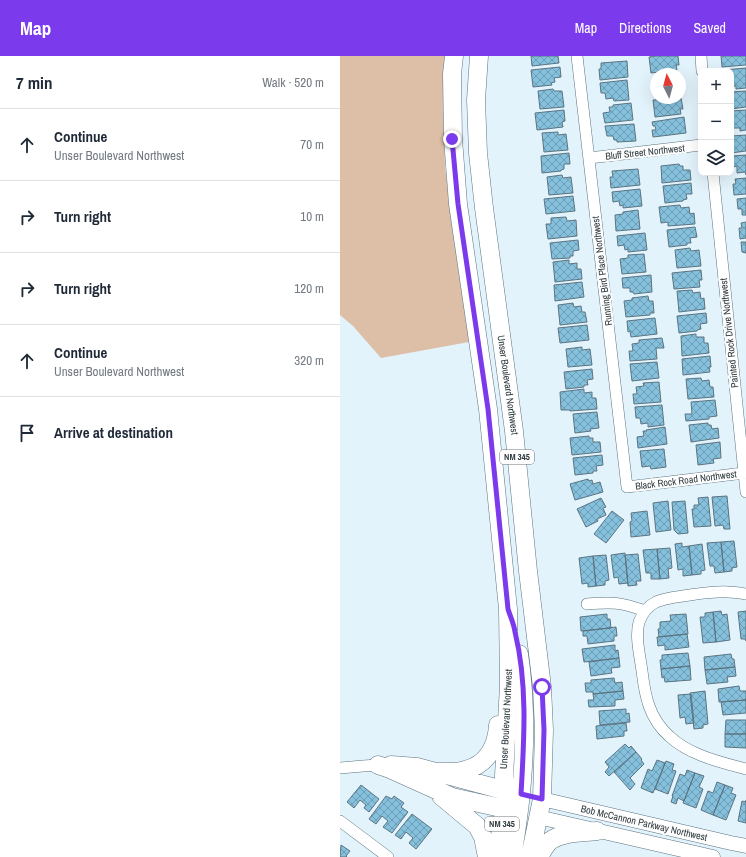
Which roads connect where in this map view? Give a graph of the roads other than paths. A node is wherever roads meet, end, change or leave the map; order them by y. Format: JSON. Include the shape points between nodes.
{"nodes":[{"id":1,"x":454,"y":56,"type":"edge"},
{"id":2,"x":479,"y":56,"type":"edge"},
{"id":3,"x":577,"y":56,"type":"edge"},
{"id":4,"x":701,"y":56,"type":"edge"},
{"id":5,"x":702,"y":68,"type":"edge"},
{"id":6,"x":698,"y":145,"type":"edge"},
{"id":7,"x":588,"y":158,"type":"junction"},
{"id":8,"x":713,"y":176,"type":"edge"},
{"id":9,"x":744,"y":473,"type":"junction"},
{"id":10,"x":627,"y":487,"type":"joint"},
{"id":11,"x":746,"y":492,"type":"edge"},
{"id":12,"x":504,"y":569,"type":"junction"},
{"id":13,"x":746,"y":594,"type":"edge"},
{"id":14,"x":587,"y":604,"type":"dead end"},
{"id":15,"x":645,"y":611,"type":"junction"},
{"id":16,"x":378,"y":765,"type":"joint"},
{"id":17,"x":340,"y":768,"type":"edge"},
{"id":18,"x":746,"y":769,"type":"edge"},
{"id":19,"x":434,"y":780,"type":"junction"},
{"id":20,"x":513,"y":792,"type":"junction"},
{"id":21,"x":542,"y":799,"type":"junction"},
{"id":22,"x":511,"y":810,"type":"junction"},
{"id":23,"x":538,"y":817,"type":"junction"},
{"id":24,"x":340,"y":821,"type":"edge"},
{"id":25,"x":597,"y":831,"type":"junction"},
{"id":26,"x":737,"y":849,"type":"edge"},
{"id":27,"x":388,"y":857,"type":"edge"},
{"id":28,"x":487,"y":857,"type":"edge"},
{"id":29,"x":496,"y":857,"type":"edge"},
{"id":30,"x":512,"y":857,"type":"edge"},
{"id":31,"x":530,"y":857,"type":"edge"},
{"id":32,"x":539,"y":857,"type":"edge"},
{"id":33,"x":713,"y":857,"type":"edge"}],
"edges":[{"from":1,"to":12,"type":"main road","name":"Unser Boulevard Northwest","number":"NM 345","via":[[452,139],[458,204],[488,409]]},
{"from":2,"to":21,"type":"main road","name":"Unser Boulevard Northwest","number":"NM 345","via":[[476,100],[478,153],[514,431],[542,687]]},
{"from":3,"to":7,"type":"street","name":"Running Bird Place Northwest"},
{"from":4,"to":5,"type":"street"},
{"from":6,"to":7,"type":"street","name":"Bluff Street Northwest"},
{"from":7,"to":10,"type":"street","name":"Running Bird Place Northwest"},
{"from":8,"to":9,"type":"street","name":"Painted Rock Drive Northwest"},
{"from":9,"to":10,"type":"street","name":"Black Rock Road Northwest"},
{"from":9,"to":11,"type":"street","name":"Painted Rock Drive Northwest"},
{"from":12,"to":19,"type":"main road","via":[[498,614],[499,699],[496,742],[484,761],[472,768]]},
{"from":12,"to":20,"type":"main road","name":"Unser Boulevard Northwest","number":"NM 345","via":[[508,609],[509,685],[504,776]]},
{"from":13,"to":15,"type":"street","via":[[725,592],[669,598],[656,602]]},
{"from":14,"to":15,"type":"street","via":[[615,602]]},
{"from":15,"to":18,"type":"street","via":[[638,629],[643,682],[647,703],[659,726],[683,747]]},
{"from":16,"to":17,"type":"street"},
{"from":16,"to":19,"type":"main road"},
{"from":19,"to":20,"type":"main road"},
{"from":19,"to":22,"type":"main road","via":[[452,796]]},
{"from":19,"to":28,"type":"main road","via":[[477,826],[483,837]]},
{"from":20,"to":21,"type":"main road"},
{"from":20,"to":22,"type":"main road","name":"Unser Boulevard Northwest","number":"NM 345"},
{"from":21,"to":23,"type":"main road","name":"Unser Boulevard Northwest","number":"NM 345"},
{"from":21,"to":26,"type":"street","name":"Bob McCannon Parkway Northwest"},
{"from":22,"to":23,"type":"main road"},
{"from":22,"to":29,"type":"main road","name":"Unser Boulevard Northwest","number":"NM 345","via":[[502,824]]},
{"from":22,"to":30,"type":"main road"},
{"from":23,"to":25,"type":"street","name":"Bob McCannon Parkway Northwest"},
{"from":23,"to":31,"type":"main road","name":"Unser Boulevard Northwest","number":"NM 345"},
{"from":24,"to":27,"type":"street"},
{"from":25,"to":32,"type":"main road","via":[[570,834],[550,841]]},
{"from":25,"to":33,"type":"street","name":"Bob McCannon Parkway Northwest"}]}
